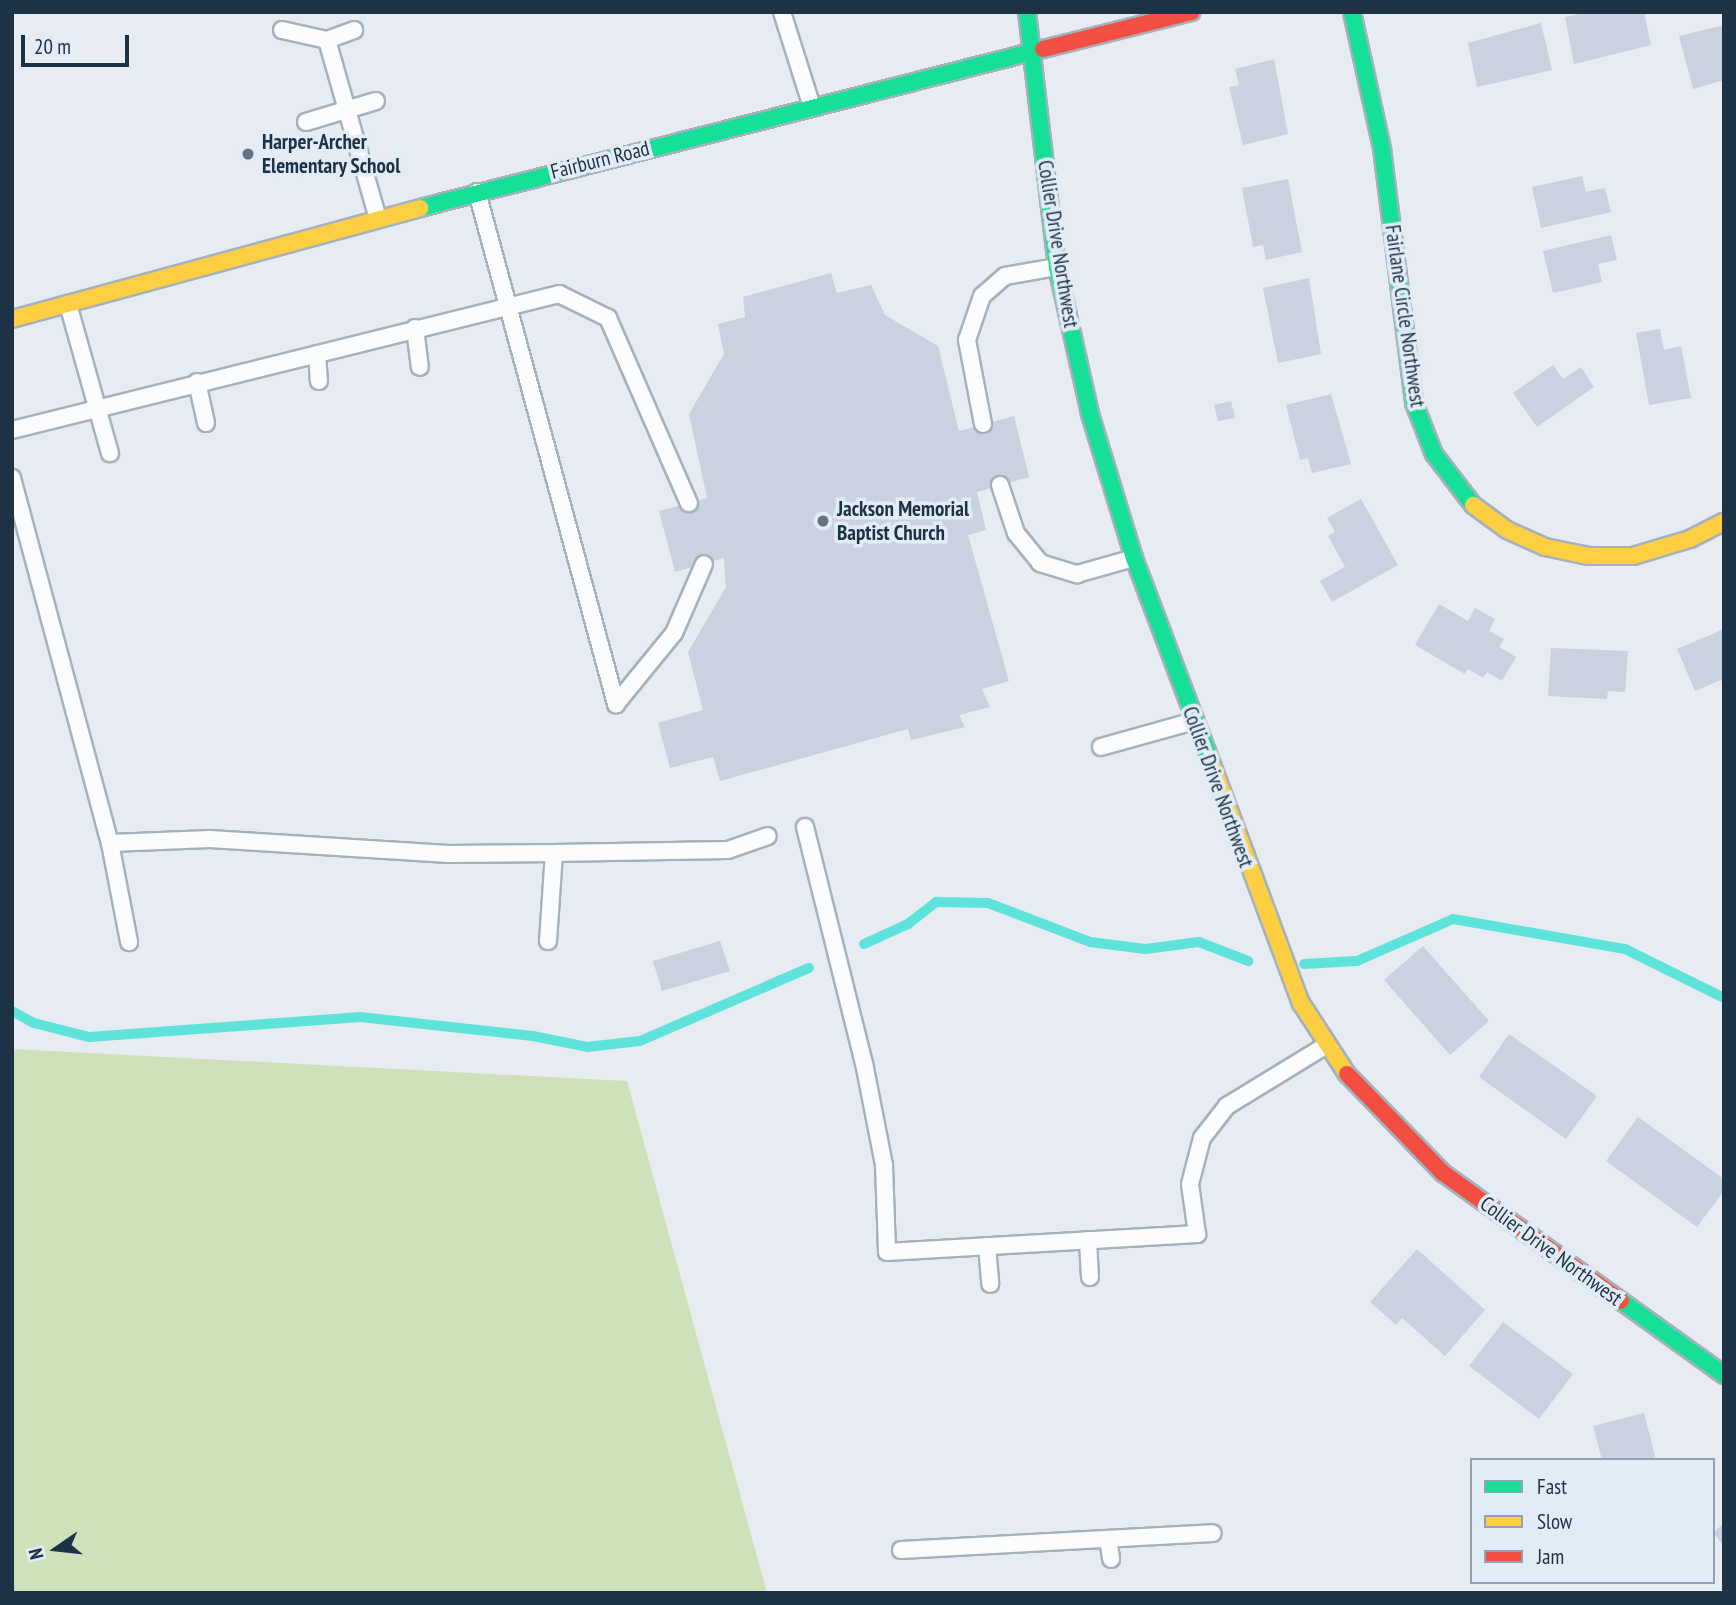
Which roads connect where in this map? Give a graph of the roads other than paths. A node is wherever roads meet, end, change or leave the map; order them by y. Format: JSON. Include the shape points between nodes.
{"nodes":[{"id":1,"x":782,"y":12,"type":"edge"},
{"id":2,"x":1027,"y":12,"type":"edge"},
{"id":3,"x":1191,"y":12,"type":"edge"},
{"id":4,"x":1352,"y":12,"type":"edge"},
{"id":5,"x":282,"y":30,"type":"dead end"},
{"id":6,"x":354,"y":30,"type":"dead end"},
{"id":7,"x":327,"y":40,"type":"junction"},
{"id":8,"x":1029,"y":53,"type":"junction"},
{"id":9,"x":376,"y":101,"type":"dead end"},
{"id":10,"x":812,"y":107,"type":"junction"},
{"id":11,"x":347,"y":112,"type":"junction"},
{"id":12,"x":306,"y":122,"type":"dead end"},
{"id":13,"x":477,"y":192,"type":"junction"},
{"id":14,"x":378,"y":219,"type":"junction"},
{"id":15,"x":1057,"y":267,"type":"junction"},
{"id":16,"x":68,"y":304,"type":"junction"},
{"id":17,"x":508,"y":304,"type":"junction"},
{"id":18,"x":12,"y":319,"type":"edge"},
{"id":19,"x":415,"y":328,"type":"junction"},
{"id":20,"x":317,"y":354,"type":"junction"},
{"id":21,"x":420,"y":367,"type":"dead end"},
{"id":22,"x":318,"y":381,"type":"dead end"},
{"id":23,"x":197,"y":382,"type":"junction"},
{"id":24,"x":99,"y":407,"type":"junction"},
{"id":25,"x":206,"y":424,"type":"dead end"},
{"id":26,"x":983,"y":424,"type":"dead end"},
{"id":27,"x":12,"y":430,"type":"edge"},
{"id":28,"x":110,"y":453,"type":"dead end"},
{"id":29,"x":12,"y":478,"type":"edge"},
{"id":30,"x":1000,"y":485,"type":"dead end"},
{"id":31,"x":689,"y":503,"type":"dead end"},
{"id":32,"x":1724,"y":522,"type":"edge"},
{"id":33,"x":1134,"y":558,"type":"junction"},
{"id":34,"x":704,"y":564,"type":"dead end"},
{"id":35,"x":1194,"y":721,"type":"junction"},
{"id":36,"x":1101,"y":747,"type":"dead end"},
{"id":37,"x":805,"y":827,"type":"dead end"},
{"id":38,"x":768,"y":836,"type":"dead end"},
{"id":39,"x":110,"y":843,"type":"junction"},
{"id":40,"x":554,"y":853,"type":"junction"},
{"id":41,"x":548,"y":941,"type":"dead end"},
{"id":42,"x":130,"y":942,"type":"dead end"},
{"id":43,"x":1325,"y":1046,"type":"junction"},
{"id":44,"x":1088,"y":1240,"type":"junction"},
{"id":45,"x":987,"y":1246,"type":"junction"},
{"id":46,"x":1090,"y":1277,"type":"dead end"},
{"id":47,"x":989,"y":1284,"type":"dead end"},
{"id":48,"x":1724,"y":1376,"type":"edge"},
{"id":49,"x":1213,"y":1533,"type":"dead end"},
{"id":50,"x":1108,"y":1539,"type":"junction"},
{"id":51,"x":901,"y":1550,"type":"dead end"},
{"id":52,"x":1111,"y":1559,"type":"dead end"}],
"edges":[{"from":1,"to":10,"type":"lane"},
{"from":2,"to":8,"type":"street","name":"Collier Drive Northwest"},
{"from":3,"to":8,"type":"street","name":"Fairburn Road"},
{"from":4,"to":32,"type":"street","name":"Fairlane Circle Northwest","via":[[1382,149],[1414,403],[1434,454],[1471,504],[1507,530],[1545,547],[1589,556],[1633,556],[1690,539]]},
{"from":5,"to":7,"type":"lane"},
{"from":6,"to":7,"type":"lane"},
{"from":7,"to":11,"type":"lane"},
{"from":8,"to":10,"type":"street","name":"Fairburn Road"},
{"from":8,"to":15,"type":"street","name":"Collier Drive Northwest"},
{"from":9,"to":11,"type":"lane"},
{"from":10,"to":13,"type":"street","name":"Fairburn Road"},
{"from":11,"to":12,"type":"lane"},
{"from":11,"to":14,"type":"lane"},
{"from":13,"to":14,"type":"street","name":"Fairburn Road"},
{"from":13,"to":17,"type":"lane"},
{"from":14,"to":16,"type":"street","name":"Fairburn Road"},
{"from":15,"to":26,"type":"lane","via":[[1005,276],[982,296],[967,340]]},
{"from":15,"to":33,"type":"street","name":"Collier Drive Northwest","via":[[1090,414]]},
{"from":16,"to":18,"type":"street","name":"Fairburn Road"},
{"from":16,"to":24,"type":"lane"},
{"from":17,"to":19,"type":"lane"},
{"from":17,"to":31,"type":"lane","via":[[558,293],[608,318]]},
{"from":17,"to":34,"type":"lane","via":[[616,704],[674,633]]},
{"from":19,"to":20,"type":"lane"},
{"from":19,"to":21,"type":"lane"},
{"from":20,"to":22,"type":"lane"},
{"from":20,"to":23,"type":"lane"},
{"from":23,"to":24,"type":"lane"},
{"from":23,"to":25,"type":"lane"},
{"from":24,"to":27,"type":"lane"},
{"from":24,"to":28,"type":"lane"},
{"from":29,"to":39,"type":"lane"},
{"from":30,"to":33,"type":"lane","via":[[1016,533],[1040,564],[1077,573]]},
{"from":33,"to":35,"type":"street","name":"Collier Drive Northwest"},
{"from":35,"to":36,"type":"lane"},
{"from":35,"to":43,"type":"street","name":"Collier Drive Northwest","via":[[1280,955]]},
{"from":37,"to":45,"type":"lane","via":[[864,1063],[884,1165],[887,1252]]},
{"from":38,"to":40,"type":"lane","via":[[728,850]]},
{"from":39,"to":40,"type":"lane","via":[[210,839],[449,854]]},
{"from":39,"to":42,"type":"lane"},
{"from":40,"to":41,"type":"lane"},
{"from":43,"to":44,"type":"lane","via":[[1227,1106],[1202,1138],[1190,1184],[1197,1234]]},
{"from":43,"to":48,"type":"street","name":"Collier Drive Northwest","via":[[1383,1116],[1443,1173]]},
{"from":44,"to":45,"type":"lane"},
{"from":44,"to":46,"type":"lane"},
{"from":45,"to":47,"type":"lane"},
{"from":49,"to":50,"type":"lane"},
{"from":50,"to":51,"type":"lane"},
{"from":50,"to":52,"type":"lane"}]}
